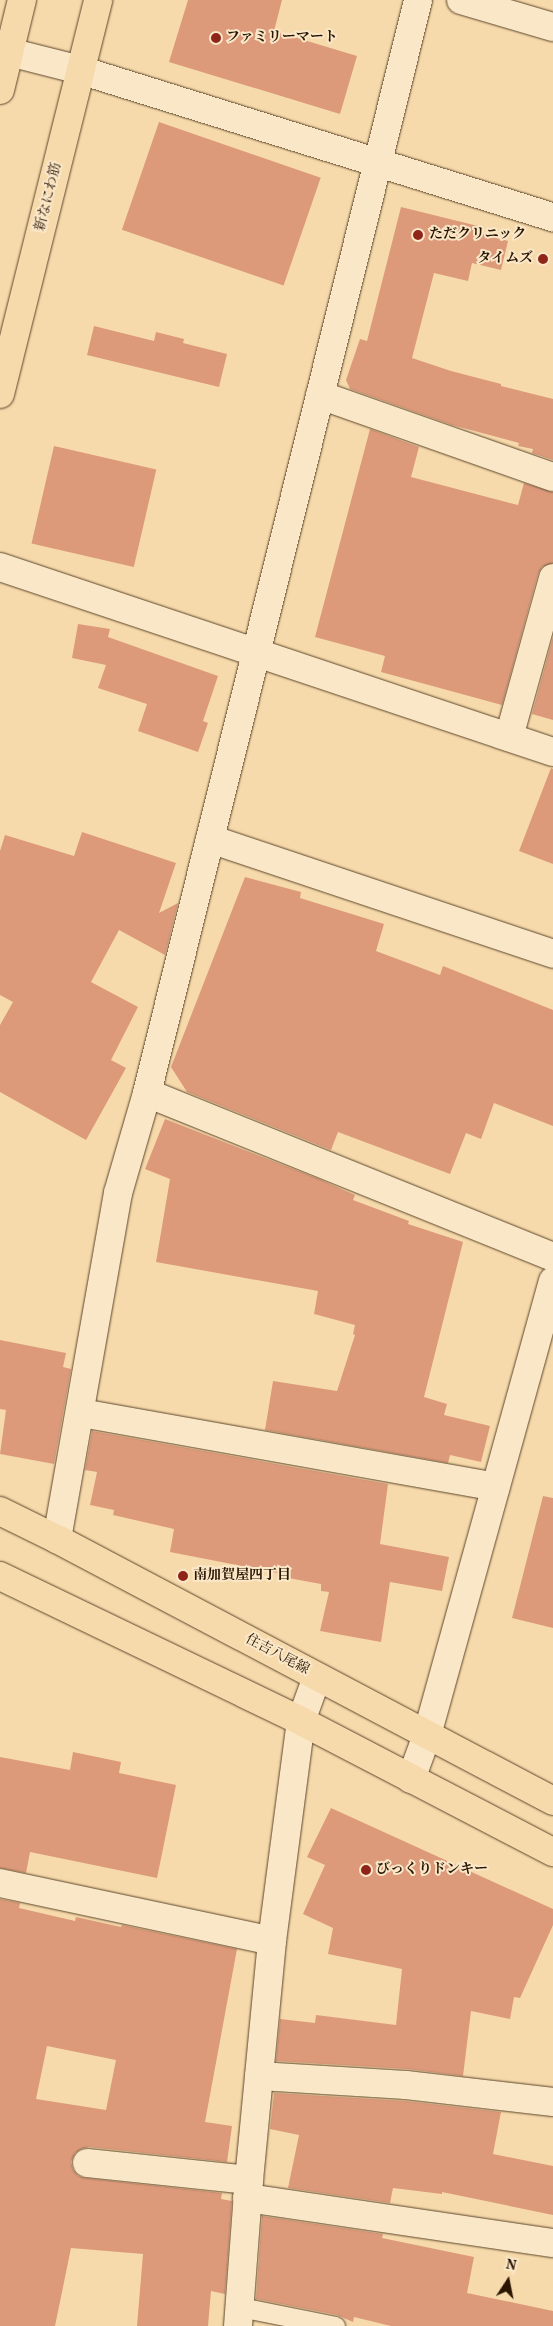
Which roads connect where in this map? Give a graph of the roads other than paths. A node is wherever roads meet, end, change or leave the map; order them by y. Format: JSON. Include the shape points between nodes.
{"nodes":[{"id":1,"x":22,"y":0,"type":"edge"},
{"id":2,"x":98,"y":0,"type":"edge"},
{"id":3,"x":418,"y":0,"type":"edge"},
{"id":4,"x":461,"y":0,"type":"edge"},
{"id":5,"x":553,"y":27,"type":"edge"},
{"id":6,"x":9,"y":52,"type":"junction"},
{"id":7,"x":80,"y":70,"type":"junction"},
{"id":8,"x":0,"y":90,"type":"edge"},
{"id":9,"x":378,"y":163,"type":"junction"},
{"id":10,"x":553,"y":217,"type":"edge"},
{"id":11,"x":0,"y":394,"type":"edge"},
{"id":12,"x":320,"y":395,"type":"junction"},
{"id":13,"x":553,"y":477,"type":"edge"},
{"id":14,"x":0,"y":567,"type":"edge"},
{"id":15,"x":553,"y":578,"type":"edge"},
{"id":16,"x":256,"y":651,"type":"junction"},
{"id":17,"x":509,"y":737,"type":"junction"},
{"id":18,"x":553,"y":752,"type":"edge"},
{"id":19,"x":210,"y":839,"type":"junction"},
{"id":20,"x":553,"y":954,"type":"edge"},
{"id":21,"x":147,"y":1093,"type":"junction"},
{"id":22,"x":553,"y":1257,"type":"edge"},
{"id":23,"x":553,"y":1281,"type":"edge"},
{"id":24,"x":80,"y":1413,"type":"junction"},
{"id":25,"x":495,"y":1487,"type":"junction"},
{"id":26,"x":0,"y":1511,"type":"edge"},
{"id":27,"x":58,"y":1539,"type":"junction"},
{"id":28,"x":0,"y":1576,"type":"edge"},
{"id":29,"x":317,"y":1677,"type":"junction"},
{"id":30,"x":301,"y":1721,"type":"junction"},
{"id":31,"x":427,"y":1735,"type":"junction"},
{"id":32,"x":411,"y":1778,"type":"junction"},
{"id":33,"x":553,"y":1801,"type":"edge"},
{"id":34,"x":553,"y":1852,"type":"edge"},
{"id":35,"x":0,"y":1883,"type":"edge"},
{"id":36,"x":272,"y":1941,"type":"junction"},
{"id":37,"x":259,"y":2076,"type":"junction"},
{"id":38,"x":553,"y":2102,"type":"edge"},
{"id":39,"x":87,"y":2163,"type":"dead end"},
{"id":40,"x":248,"y":2189,"type":"junction"},
{"id":41,"x":553,"y":2243,"type":"edge"},
{"id":42,"x":239,"y":2316,"type":"edge"},
{"id":43,"x":335,"y":2326,"type":"edge"}],
"edges":[{"from":1,"to":6,"type":"main road"},
{"from":2,"to":7,"type":"main road","name":"新なにわ筋"},
{"from":3,"to":9,"type":"street"},
{"from":4,"to":5,"type":"street"},
{"from":6,"to":7,"type":"street"},
{"from":6,"to":8,"type":"main road"},
{"from":7,"to":9,"type":"street"},
{"from":7,"to":11,"type":"main road","name":"新なにわ筋"},
{"from":9,"to":10,"type":"street"},
{"from":9,"to":12,"type":"street"},
{"from":12,"to":13,"type":"street"},
{"from":12,"to":16,"type":"street"},
{"from":14,"to":16,"type":"street"},
{"from":15,"to":17,"type":"street"},
{"from":16,"to":17,"type":"street"},
{"from":16,"to":19,"type":"street"},
{"from":17,"to":18,"type":"street"},
{"from":19,"to":20,"type":"street"},
{"from":19,"to":21,"type":"street"},
{"from":21,"to":22,"type":"street"},
{"from":21,"to":24,"type":"street","via":[[118,1193]]},
{"from":23,"to":25,"type":"street"},
{"from":24,"to":25,"type":"street"},
{"from":24,"to":27,"type":"street"},
{"from":25,"to":31,"type":"street"},
{"from":26,"to":27,"type":"main road","name":"住吉八尾線"},
{"from":27,"to":29,"type":"main road","name":"住吉八尾線"},
{"from":28,"to":30,"type":"main road"},
{"from":29,"to":30,"type":"street"},
{"from":29,"to":31,"type":"main road","name":"住吉八尾線"},
{"from":30,"to":32,"type":"main road"},
{"from":30,"to":36,"type":"street"},
{"from":31,"to":32,"type":"street"},
{"from":31,"to":33,"type":"main road","name":"住吉八尾線"},
{"from":32,"to":34,"type":"main road"},
{"from":35,"to":36,"type":"street"},
{"from":36,"to":37,"type":"street"},
{"from":37,"to":38,"type":"street","via":[[406,2085]]},
{"from":37,"to":40,"type":"street"},
{"from":39,"to":40,"type":"street"},
{"from":40,"to":41,"type":"street"},
{"from":40,"to":42,"type":"street"},
{"from":42,"to":43,"type":"lane"}]}
